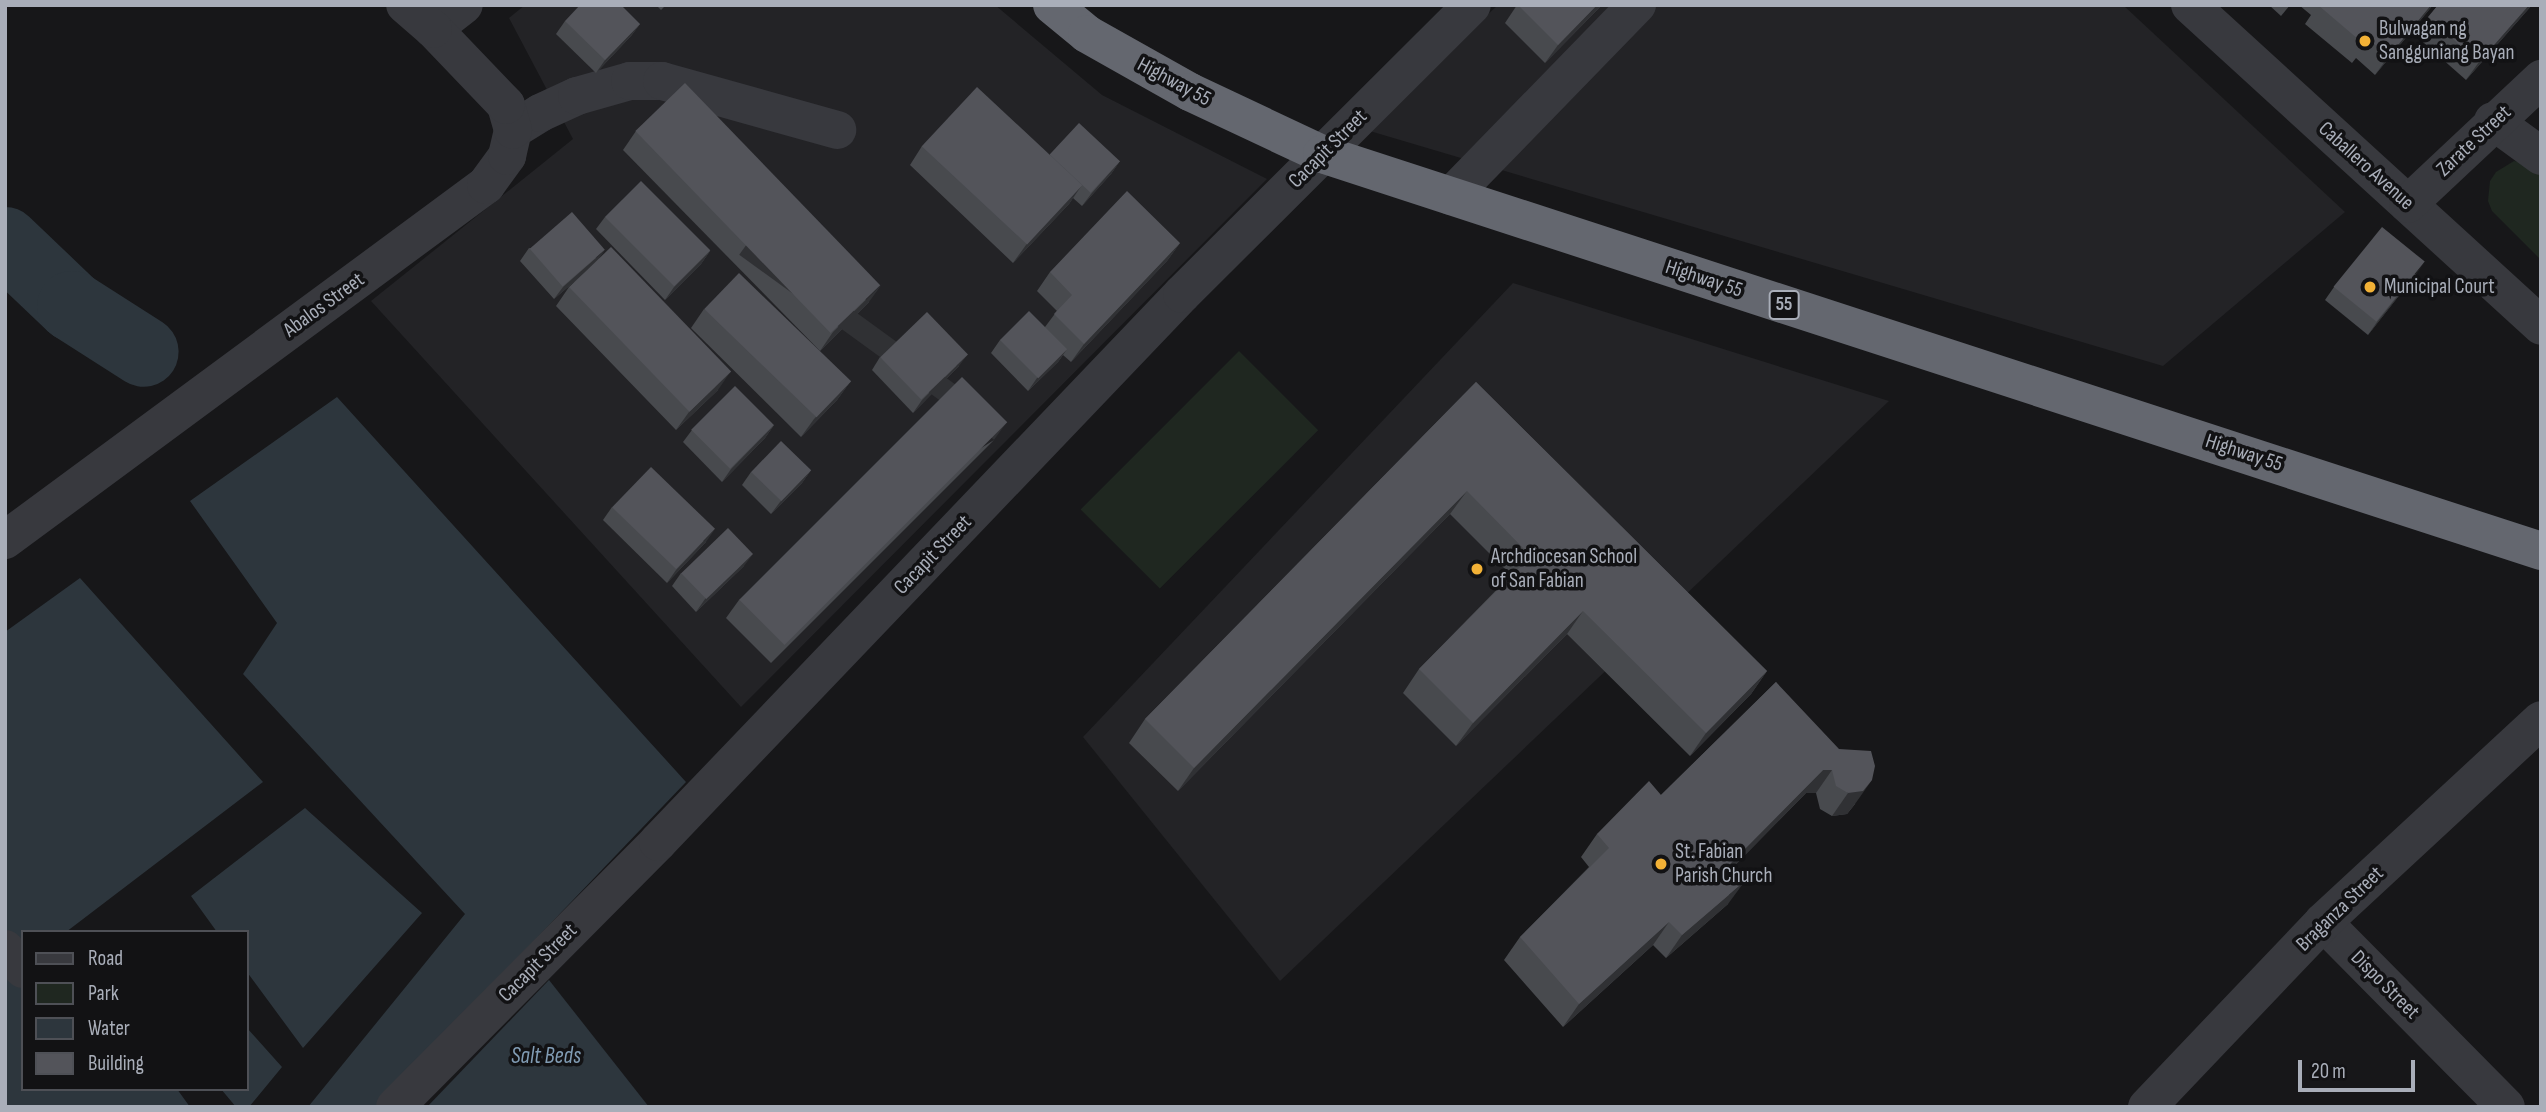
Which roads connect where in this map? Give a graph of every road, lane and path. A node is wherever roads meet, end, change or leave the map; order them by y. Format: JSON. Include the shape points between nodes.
{"nodes":[{"id":1,"x":464,"y":5,"type":"edge"},
{"id":2,"x":1052,"y":5,"type":"edge"},
{"id":3,"x":1472,"y":5,"type":"edge"},
{"id":4,"x":1637,"y":5,"type":"edge"},
{"id":5,"x":2190,"y":5,"type":"edge"},
{"id":6,"x":419,"y":17,"type":"edge"},
{"id":7,"x":2541,"y":79,"type":"edge"},
{"id":8,"x":2493,"y":121,"type":"junction"},
{"id":9,"x":513,"y":130,"type":"junction"},
{"id":10,"x":837,"y":130,"type":"dead end"},
{"id":11,"x":1322,"y":154,"type":"junction"},
{"id":12,"x":2541,"y":156,"type":"edge"},
{"id":13,"x":1451,"y":196,"type":"junction"},
{"id":14,"x":2408,"y":204,"type":"junction"},
{"id":15,"x":2541,"y":326,"type":"edge"},
{"id":16,"x":5,"y":540,"type":"edge"},
{"id":17,"x":2541,"y":551,"type":"edge"},
{"id":18,"x":2541,"y":720,"type":"edge"},
{"id":19,"x":2323,"y":922,"type":"junction"},
{"id":20,"x":5,"y":949,"type":"edge"},
{"id":21,"x":21,"y":967,"type":"edge"},
{"id":22,"x":395,"y":1107,"type":"edge"},
{"id":23,"x":2147,"y":1107,"type":"edge"},
{"id":24,"x":2506,"y":1107,"type":"edge"}],
"edges":[{"from":1,"to":6,"type":"street"},
{"from":2,"to":11,"type":"highway","name":"Highway 55","number":"55","via":[[1087,33],[1178,86]]},
{"from":3,"to":11,"type":"street","name":"Cacapit Street"},
{"from":4,"to":13,"type":"street"},
{"from":5,"to":14,"type":"street","name":"Caballero Avenue"},
{"from":6,"to":9,"type":"street","via":[[506,105]]},
{"from":7,"to":8,"type":"street","name":"Zarate Street"},
{"from":8,"to":12,"type":"street"},
{"from":8,"to":14,"type":"street","name":"Zarate Street"},
{"from":9,"to":10,"type":"street","via":[[577,96],[630,81],[662,81]]},
{"from":9,"to":16,"type":"street","name":"Abalos Street","via":[[508,156],[486,185]]},
{"from":11,"to":13,"type":"highway","name":"Highway 55","number":"55"},
{"from":11,"to":22,"type":"street","name":"Cacapit Street","via":[[1182,294],[658,842]]},
{"from":13,"to":17,"type":"highway","name":"Highway 55","number":"55"},
{"from":14,"to":15,"type":"street","name":"Caballero Avenue"},
{"from":18,"to":19,"type":"street","name":"Braganza Street"},
{"from":19,"to":23,"type":"street","name":"Braganza Street"},
{"from":19,"to":24,"type":"street","name":"Dispo Street"},
{"from":20,"to":21,"type":"street"}]}
